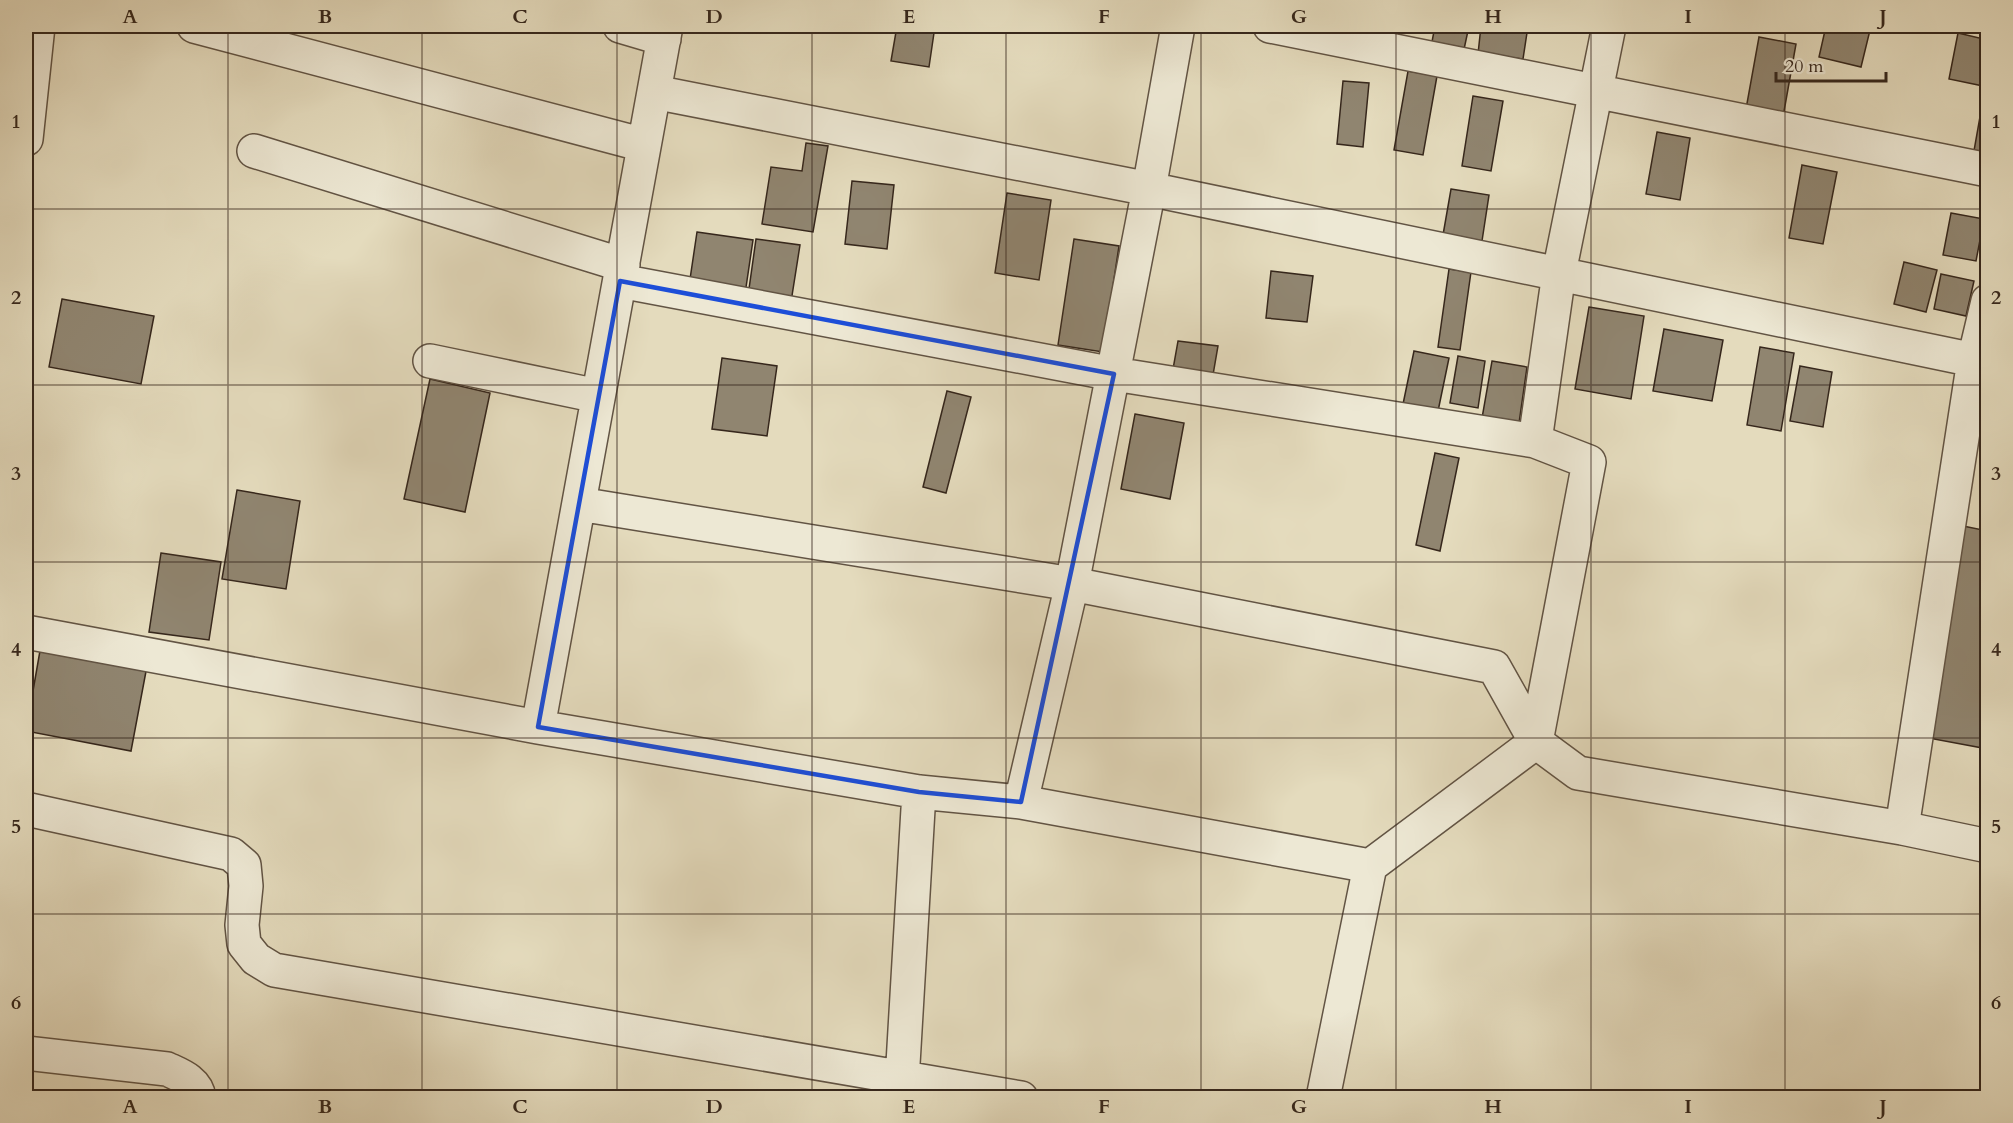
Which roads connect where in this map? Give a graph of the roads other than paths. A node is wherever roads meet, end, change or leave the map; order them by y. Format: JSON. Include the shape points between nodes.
{"nodes":[{"id":1,"x":38,"y":26,"type":"edge"},
{"id":2,"x":194,"y":26,"type":"edge"},
{"id":3,"x":620,"y":26,"type":"edge"},
{"id":4,"x":1178,"y":26,"type":"edge"},
{"id":5,"x":1270,"y":26,"type":"edge"},
{"id":6,"x":1609,"y":26,"type":"edge"},
{"id":7,"x":665,"y":32,"type":"edge"},
{"id":8,"x":1596,"y":91,"type":"junction"},
{"id":9,"x":654,"y":92,"type":"junction"},
{"id":10,"x":26,"y":121,"type":"edge"},
{"id":11,"x":644,"y":145,"type":"junction"},
{"id":12,"x":254,"y":151,"type":"dead end"},
{"id":13,"x":1988,"y":170,"type":"edge"},
{"id":14,"x":1149,"y":189,"type":"junction"},
{"id":15,"x":621,"y":273,"type":"junction"},
{"id":16,"x":1559,"y":273,"type":"junction"},
{"id":17,"x":1988,"y":302,"type":"edge"},
{"id":18,"x":1974,"y":360,"type":"junction"},
{"id":19,"x":430,"y":361,"type":"dead end"},
{"id":20,"x":1114,"y":374,"type":"junction"},
{"id":21,"x":598,"y":396,"type":"junction"},
{"id":22,"x":1534,"y":441,"type":"junction"},
{"id":23,"x":579,"y":504,"type":"junction"},
{"id":24,"x":1072,"y":584,"type":"junction"},
{"id":25,"x":26,"y":632,"type":"edge"},
{"id":26,"x":538,"y":727,"type":"junction"},
{"id":27,"x":1536,"y":742,"type":"junction"},
{"id":28,"x":919,"y":792,"type":"junction"},
{"id":29,"x":1021,"y":802,"type":"junction"},
{"id":30,"x":26,"y":809,"type":"edge"},
{"id":31,"x":1902,"y":828,"type":"junction"},
{"id":32,"x":1988,"y":846,"type":"edge"},
{"id":33,"x":1370,"y":866,"type":"junction"},
{"id":34,"x":26,"y":1053,"type":"edge"},
{"id":35,"x":902,"y":1088,"type":"edge"},
{"id":36,"x":199,"y":1098,"type":"edge"},
{"id":37,"x":1021,"y":1098,"type":"edge"},
{"id":38,"x":1323,"y":1098,"type":"edge"}],
"edges":[{"from":1,"to":10,"type":"street"},
{"from":2,"to":11,"type":"street"},
{"from":3,"to":7,"type":"street"},
{"from":4,"to":14,"type":"street"},
{"from":5,"to":8,"type":"street"},
{"from":6,"to":8,"type":"street"},
{"from":7,"to":9,"type":"street"},
{"from":8,"to":13,"type":"street"},
{"from":8,"to":16,"type":"street"},
{"from":9,"to":11,"type":"street"},
{"from":9,"to":14,"type":"street"},
{"from":11,"to":15,"type":"street"},
{"from":12,"to":15,"type":"street"},
{"from":14,"to":16,"type":"street"},
{"from":14,"to":20,"type":"street"},
{"from":15,"to":20,"type":"street"},
{"from":15,"to":21,"type":"street"},
{"from":16,"to":18,"type":"street"},
{"from":16,"to":22,"type":"street"},
{"from":17,"to":18,"type":"street"},
{"from":18,"to":31,"type":"street"},
{"from":19,"to":21,"type":"street"},
{"from":20,"to":22,"type":"street"},
{"from":20,"to":24,"type":"street"},
{"from":21,"to":23,"type":"street"},
{"from":22,"to":27,"type":"street","via":[[1589,462]]},
{"from":23,"to":24,"type":"street"},
{"from":23,"to":26,"type":"street"},
{"from":24,"to":27,"type":"street","via":[[1494,667]]},
{"from":24,"to":29,"type":"street"},
{"from":25,"to":26,"type":"street"},
{"from":26,"to":28,"type":"street"},
{"from":27,"to":31,"type":"street","via":[[1578,773]]},
{"from":27,"to":33,"type":"street"},
{"from":28,"to":29,"type":"street"},
{"from":28,"to":35,"type":"street"},
{"from":29,"to":33,"type":"street"},
{"from":30,"to":35,"type":"street","via":[[231,854],[244,865],[244,944],[256,959],[274,970]]},
{"from":31,"to":32,"type":"street"},
{"from":33,"to":38,"type":"street"},
{"from":34,"to":36,"type":"street","via":[[167,1069],[187,1078]]},
{"from":35,"to":37,"type":"street"}]}
